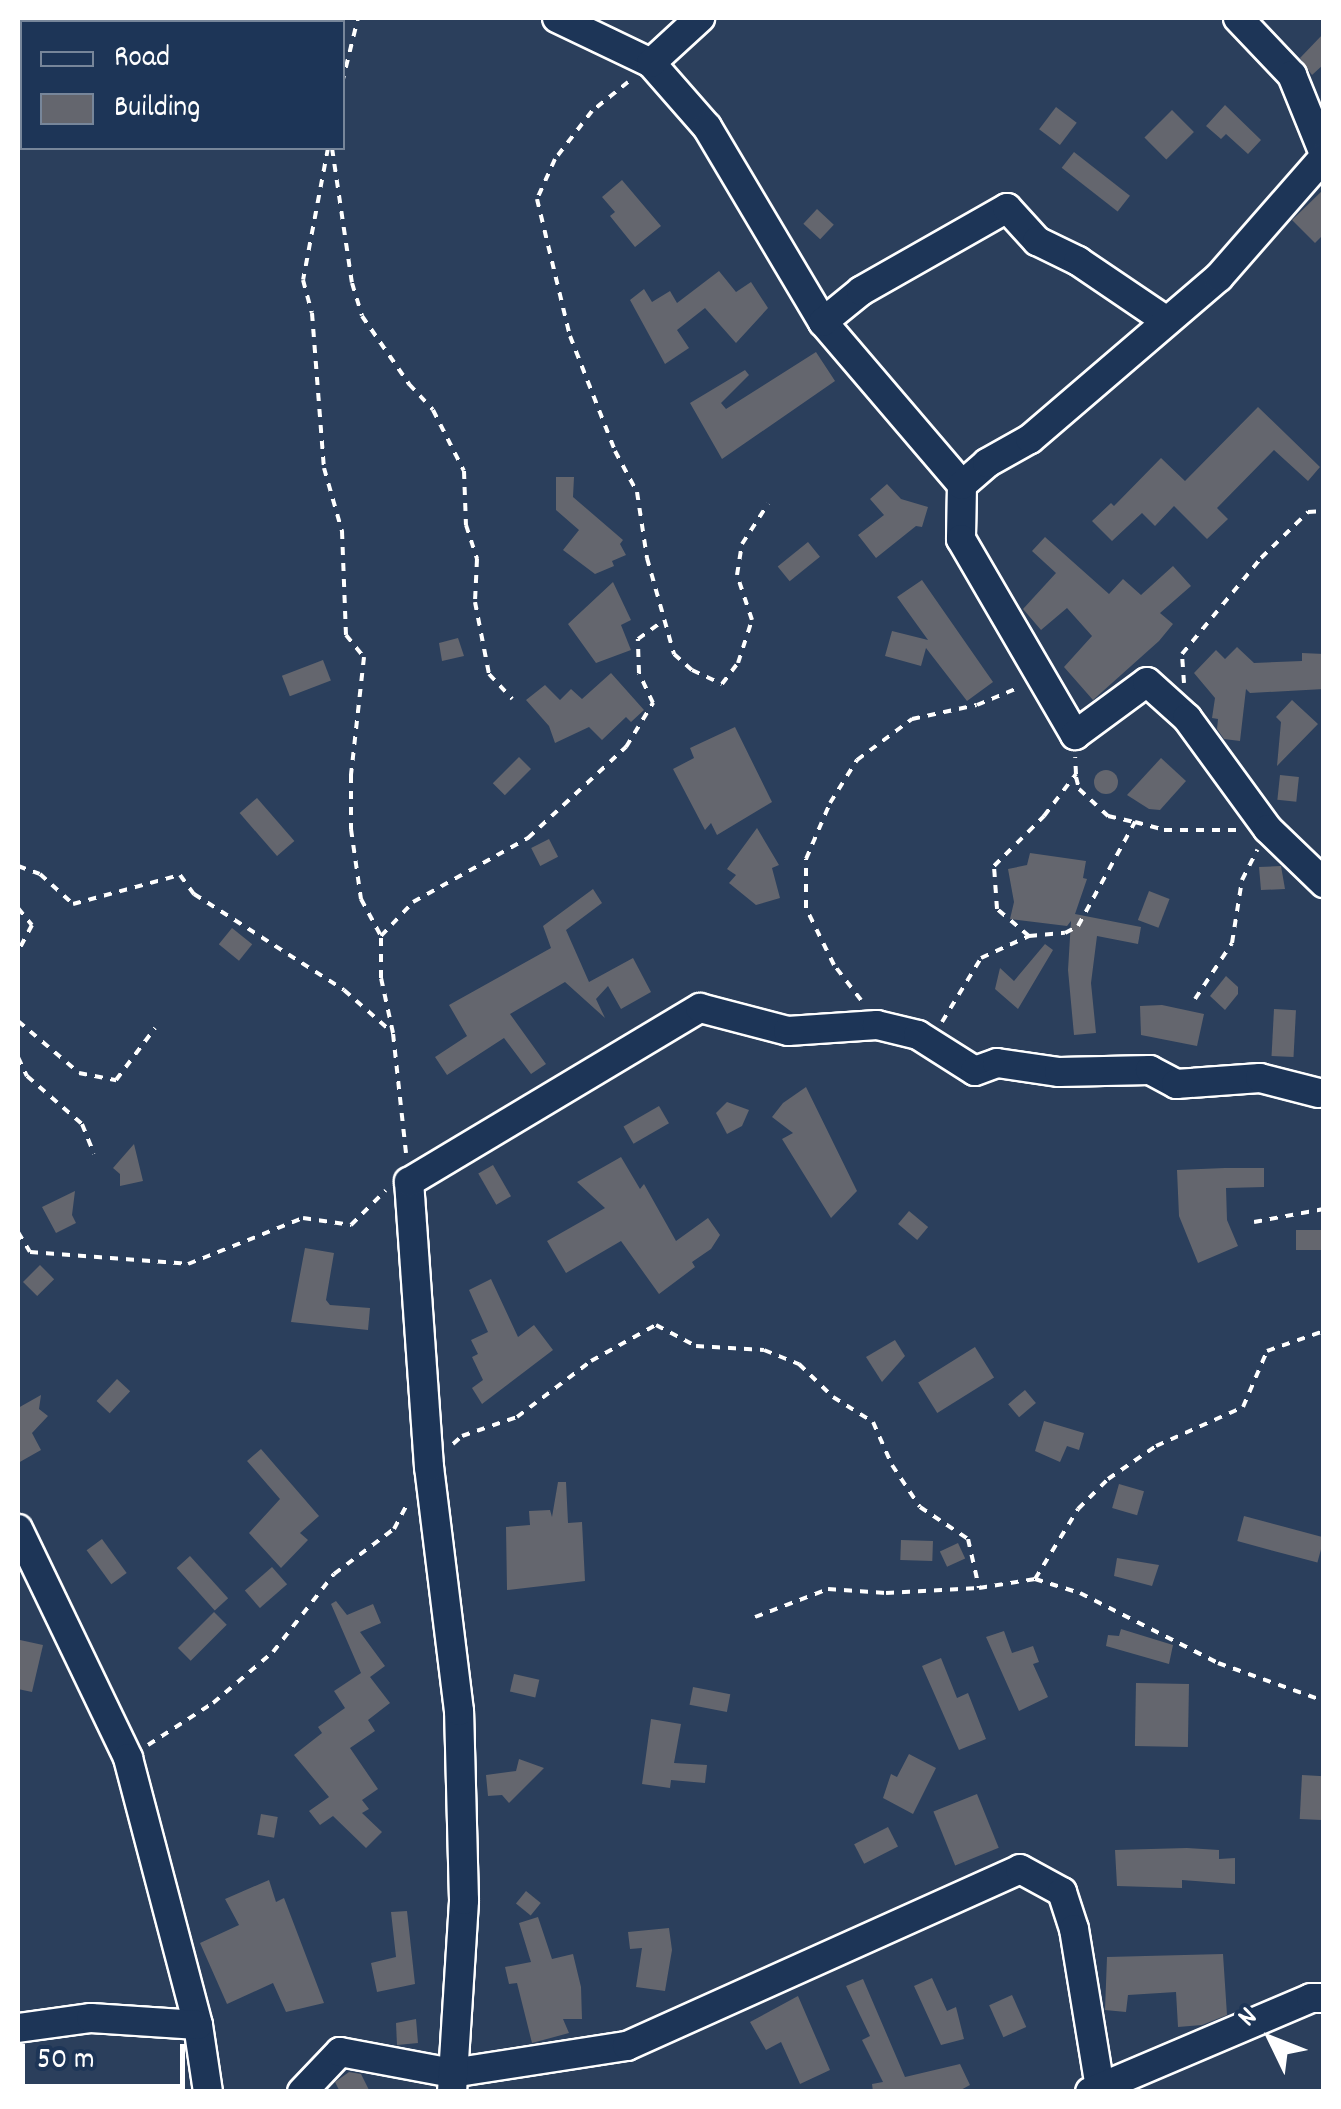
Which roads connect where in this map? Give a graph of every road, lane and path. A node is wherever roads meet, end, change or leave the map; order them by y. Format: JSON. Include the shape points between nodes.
{"nodes":[{"id":1,"x":358,"y":18,"type":"edge"},
{"id":2,"x":556,"y":18,"type":"edge"},
{"id":3,"x":700,"y":18,"type":"edge"},
{"id":4,"x":1238,"y":18,"type":"edge"},
{"id":5,"x":651,"y":63,"type":"junction"},
{"id":6,"x":345,"y":71,"type":"edge"},
{"id":7,"x":330,"y":150,"type":"edge"},
{"id":8,"x":330,"y":150,"type":"edge"},
{"id":9,"x":1324,"y":155,"type":"edge"},
{"id":10,"x":1165,"y":320,"type":"junction"},
{"id":11,"x":824,"y":322,"type":"junction"},
{"id":12,"x":962,"y":484,"type":"junction"},
{"id":13,"x":768,"y":504,"type":"dead end"},
{"id":14,"x":1324,"y":511,"type":"edge"},
{"id":15,"x":663,"y":621,"type":"junction"},
{"id":16,"x":1041,"y":675,"type":"junction"},
{"id":17,"x":512,"y":699,"type":"dead end"},
{"id":18,"x":1186,"y":718,"type":"junction"},
{"id":19,"x":1075,"y":735,"type":"junction"},
{"id":20,"x":1076,"y":774,"type":"junction"},
{"id":21,"x":1135,"y":822,"type":"junction"},
{"id":22,"x":1268,"y":829,"type":"junction"},
{"id":23,"x":18,"y":866,"type":"edge"},
{"id":24,"x":1324,"y":884,"type":"edge"},
{"id":25,"x":18,"y":908,"type":"edge"},
{"id":26,"x":382,"y":936,"type":"junction"},
{"id":27,"x":1029,"y":936,"type":"junction"},
{"id":28,"x":18,"y":952,"type":"edge"},
{"id":29,"x":1195,"y":999,"type":"dead end"},
{"id":30,"x":18,"y":1020,"type":"edge"},
{"id":31,"x":877,"y":1025,"type":"junction"},
{"id":32,"x":155,"y":1028,"type":"dead end"},
{"id":33,"x":393,"y":1033,"type":"junction"},
{"id":34,"x":918,"y":1035,"type":"junction"},
{"id":35,"x":18,"y":1058,"type":"edge"},
{"id":36,"x":1319,"y":1093,"type":"dead end"},
{"id":37,"x":94,"y":1154,"type":"dead end"},
{"id":38,"x":409,"y":1182,"type":"junction"},
{"id":39,"x":1324,"y":1210,"type":"edge"},
{"id":40,"x":1254,"y":1222,"type":"dead end"},
{"id":41,"x":18,"y":1232,"type":"edge"},
{"id":42,"x":1324,"y":1331,"type":"edge"},
{"id":43,"x":428,"y":1467,"type":"junction"},
{"id":44,"x":18,"y":1530,"type":"edge"},
{"id":45,"x":1036,"y":1579,"type":"junction"},
{"id":46,"x":979,"y":1588,"type":"junction"},
{"id":47,"x":756,"y":1617,"type":"dead end"},
{"id":48,"x":1324,"y":1701,"type":"edge"},
{"id":49,"x":128,"y":1758,"type":"junction"},
{"id":50,"x":1324,"y":1998,"type":"edge"},
{"id":51,"x":198,"y":2025,"type":"junction"},
{"id":52,"x":18,"y":2028,"type":"edge"},
{"id":53,"x":452,"y":2082,"type":"edge"},
{"id":54,"x":1095,"y":2089,"type":"edge"},
{"id":55,"x":208,"y":2092,"type":"edge"},
{"id":56,"x":302,"y":2092,"type":"edge"}],
"edges":[{"from":1,"to":6,"type":"path"},
{"from":2,"to":5,"type":"street"},
{"from":3,"to":5,"type":"street"},
{"from":4,"to":9,"type":"street","via":[[1292,75]]},
{"from":5,"to":11,"type":"street","via":[[707,127]]},
{"from":5,"to":15,"type":"path","via":[[592,111],[555,159],[537,199],[575,352],[637,492]]},
{"from":7,"to":17,"type":"path","via":[[362,316],[433,410],[464,472],[489,674]]},
{"from":8,"to":26,"type":"path","via":[[303,280],[312,313],[324,468],[342,530],[346,635],[364,657],[351,828],[362,899]]},
{"from":9,"to":10,"type":"street","via":[[1219,277]]},
{"from":10,"to":11,"type":"street","via":[[1036,241],[1007,208],[861,292]]},
{"from":10,"to":12,"type":"street","via":[[1030,439]]},
{"from":11,"to":12,"type":"street"},
{"from":12,"to":16,"type":"street","via":[[961,539]]},
{"from":13,"to":15,"type":"path","via":[[742,544],[737,576],[752,620],[738,663],[722,684],[674,654]]},
{"from":14,"to":18,"type":"path","via":[[1308,512],[1261,558],[1182,654]]},
{"from":15,"to":26,"type":"path","via":[[638,639],[639,673],[653,703],[626,747],[528,838],[413,902]]},
{"from":16,"to":19,"type":"street"},
{"from":16,"to":31,"type":"path","via":[[1008,694],[912,719],[856,760],[830,803],[806,859],[806,908],[834,965]]},
{"from":18,"to":19,"type":"street","via":[[1147,682]]},
{"from":18,"to":22,"type":"street"},
{"from":19,"to":20,"type":"path"},
{"from":20,"to":21,"type":"path","via":[[1079,790],[1108,816]]},
{"from":20,"to":27,"type":"path","via":[[994,866],[997,909]]},
{"from":21,"to":22,"type":"path","via":[[1192,832]]},
{"from":21,"to":27,"type":"path","via":[[1078,926]]},
{"from":22,"to":24,"type":"street"},
{"from":22,"to":29,"type":"path","via":[[1242,880],[1232,944]]},
{"from":23,"to":33,"type":"path","via":[[40,874],[74,904],[180,875],[194,894],[344,990]]},
{"from":25,"to":28,"type":"path","via":[[32,925]]},
{"from":26,"to":33,"type":"path","via":[[381,978]]},
{"from":27,"to":34,"type":"path","via":[[981,958],[947,1019]]},
{"from":30,"to":32,"type":"path","via":[[80,1072],[116,1080]]},
{"from":31,"to":34,"type":"street"},
{"from":31,"to":38,"type":"street","via":[[788,1031],[700,1008]]},
{"from":33,"to":38,"type":"path"},
{"from":34,"to":36,"type":"street","via":[[975,1071],[996,1063],[1059,1072],[1150,1070],[1176,1084],[1260,1078]]},
{"from":35,"to":37,"type":"path","via":[[27,1076],[82,1124]]},
{"from":38,"to":41,"type":"path","via":[[383,1190],[351,1225],[303,1218],[188,1264],[30,1252]]},
{"from":38,"to":43,"type":"street"},
{"from":39,"to":40,"type":"path"},
{"from":42,"to":45,"type":"path","via":[[1267,1351],[1243,1406],[1156,1446],[1108,1479],[1078,1510]]},
{"from":43,"to":46,"type":"path","via":[[462,1436],[517,1416],[591,1361],[656,1325],[696,1346],[764,1350],[800,1364],[873,1422],[920,1507],[968,1538]]},
{"from":43,"to":49,"type":"path","via":[[394,1529],[334,1574],[273,1652],[213,1703]]},
{"from":43,"to":53,"type":"street","via":[[459,1712],[464,1900]]},
{"from":44,"to":49,"type":"street"},
{"from":45,"to":46,"type":"path"},
{"from":45,"to":48,"type":"path","via":[[1080,1593],[1218,1663]]},
{"from":46,"to":47,"type":"path","via":[[828,1589]]},
{"from":49,"to":51,"type":"street"},
{"from":50,"to":54,"type":"street"},
{"from":51,"to":52,"type":"street","via":[[91,2018]]},
{"from":51,"to":55,"type":"street"},
{"from":53,"to":54,"type":"street","via":[[627,2046],[1020,1870],[1062,1892],[1074,1928]]},
{"from":53,"to":56,"type":"street","via":[[340,2052]]}]}
